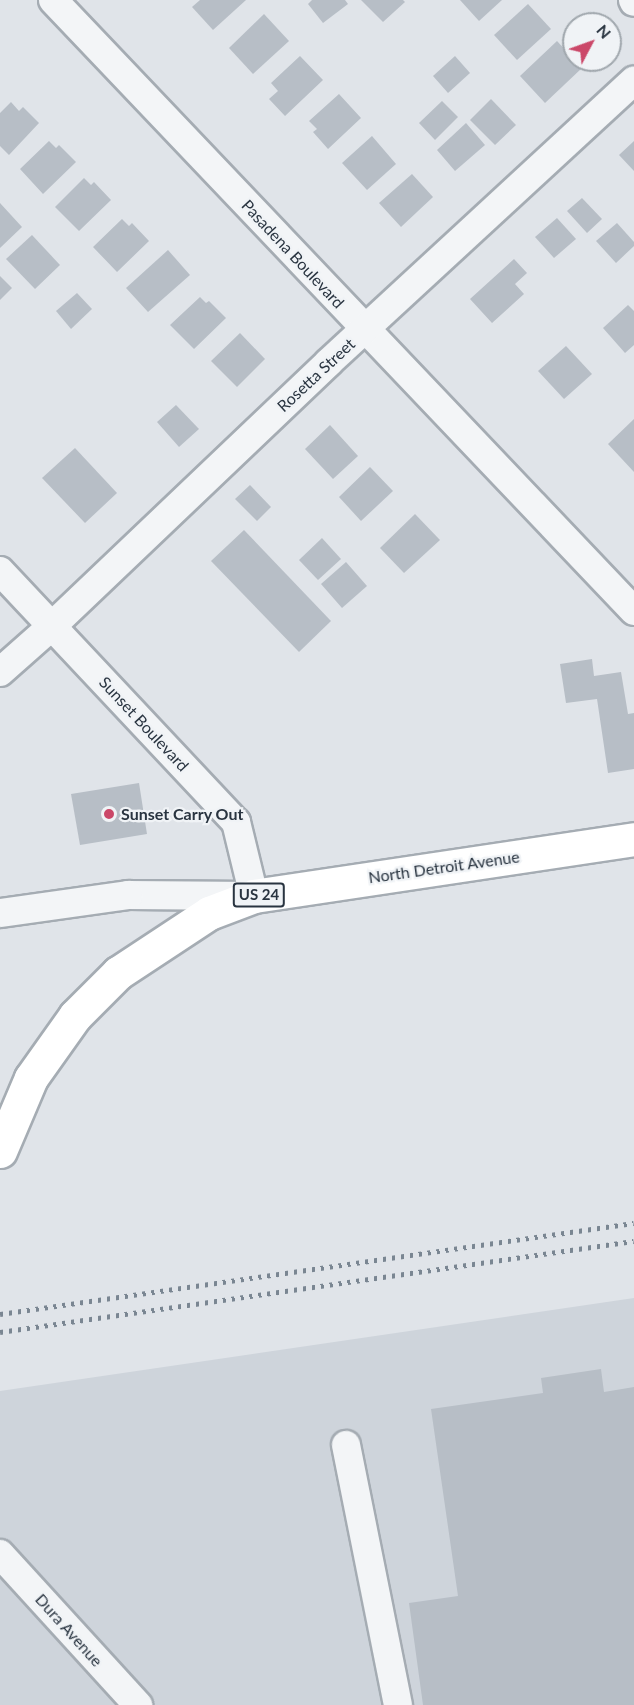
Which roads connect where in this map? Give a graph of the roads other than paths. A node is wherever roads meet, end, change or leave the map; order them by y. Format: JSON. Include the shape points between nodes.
{"nodes":[{"id":1,"x":53,"y":0,"type":"edge"},
{"id":2,"x":634,"y":81,"type":"edge"},
{"id":3,"x":364,"y":329,"type":"junction"},
{"id":4,"x":0,"y":572,"type":"edge"},
{"id":5,"x":634,"y":610,"type":"edge"},
{"id":6,"x":52,"y":626,"type":"junction"},
{"id":7,"x":0,"y":672,"type":"edge"},
{"id":8,"x":634,"y":839,"type":"edge"},
{"id":9,"x":254,"y":896,"type":"junction"},
{"id":10,"x":0,"y":913,"type":"edge"},
{"id":11,"x":0,"y":1151,"type":"edge"},
{"id":12,"x":345,"y":1445,"type":"dead end"},
{"id":13,"x":0,"y":1554,"type":"edge"},
{"id":14,"x":138,"y":1705,"type":"edge"},
{"id":15,"x":398,"y":1705,"type":"edge"}],
"edges":[{"from":1,"to":3,"type":"street","name":"Pasadena Boulevard"},
{"from":2,"to":3,"type":"street","name":"Rosetta Street"},
{"from":3,"to":5,"type":"street","name":"Pasadena Boulevard"},
{"from":3,"to":6,"type":"street","name":"Rosetta Street"},
{"from":4,"to":6,"type":"street","name":"Sunset Boulevard"},
{"from":6,"to":7,"type":"street","name":"Rosetta Street"},
{"from":6,"to":9,"type":"street","name":"Sunset Boulevard","via":[[236,822]]},
{"from":8,"to":9,"type":"main road","name":"North Detroit Avenue","number":"US 24"},
{"from":9,"to":10,"type":"street","name":"North Detroit Avenue","via":[[128,895]]},
{"from":9,"to":11,"type":"main road","name":"North Detroit Avenue","number":"US 24","via":[[209,912],[165,939],[118,973],[75,1016],[31,1078]]},
{"from":12,"to":15,"type":"street"},
{"from":13,"to":14,"type":"street","name":"Dura Avenue"}]}
